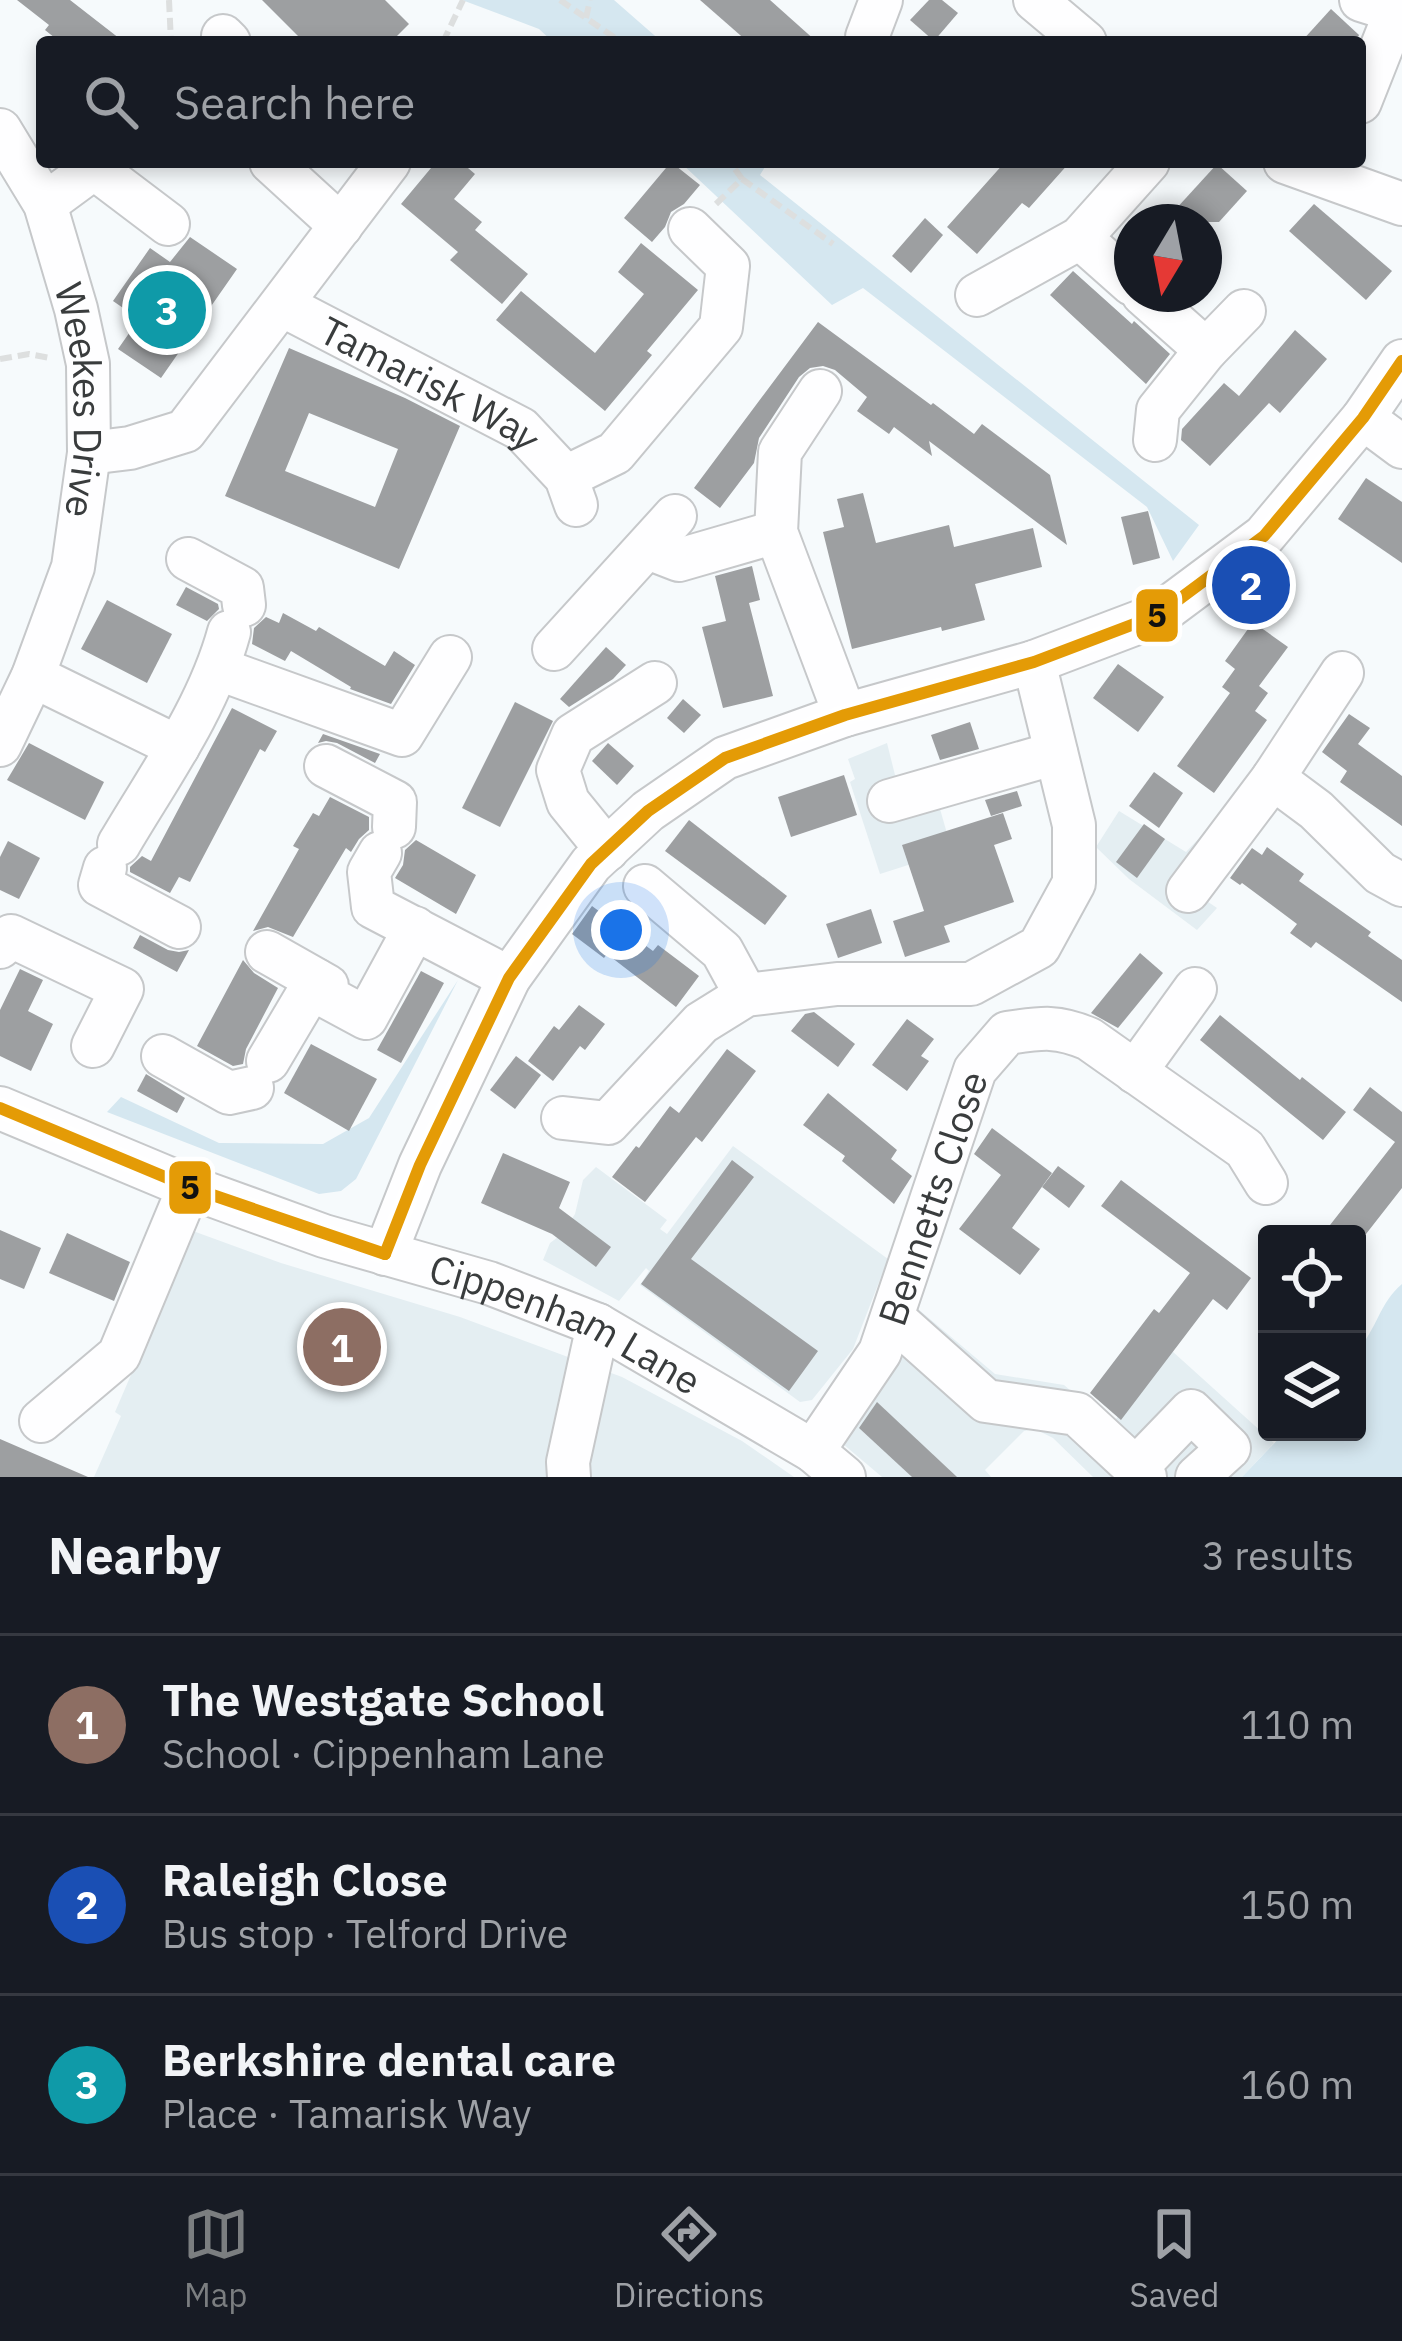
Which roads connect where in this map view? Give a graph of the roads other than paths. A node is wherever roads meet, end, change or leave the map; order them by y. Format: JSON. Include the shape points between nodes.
{"nodes":[{"id":1,"x":1035,"y":0,"type":"edge"},
{"id":2,"x":1361,"y":0,"type":"edge"},
{"id":3,"x":1077,"y":36,"type":"edge"},
{"id":4,"x":1366,"y":87,"type":"edge"},
{"id":5,"x":0,"y":130,"type":"edge"},
{"id":6,"x":281,"y":168,"type":"edge"},
{"id":7,"x":384,"y":168,"type":"edge"},
{"id":8,"x":1143,"y":168,"type":"edge"},
{"id":9,"x":1333,"y":170,"type":"edge"},
{"id":10,"x":45,"y":204,"type":"junction"},
{"id":11,"x":1402,"y":204,"type":"edge"},
{"id":12,"x":168,"y":224,"type":"dead end"},
{"id":13,"x":341,"y":226,"type":"junction"},
{"id":14,"x":690,"y":229,"type":"road end"},
{"id":15,"x":1080,"y":238,"type":"junction"},
{"id":16,"x":1114,"y":268,"type":"edge"},
{"id":17,"x":977,"y":295,"type":"dead end"},
{"id":18,"x":282,"y":305,"type":"junction"},
{"id":19,"x":1244,"y":311,"type":"dead end"},
{"id":20,"x":1163,"y":312,"type":"edge"},
{"id":21,"x":1206,"y":350,"type":"junction"},
{"id":22,"x":1402,"y":361,"type":"edge"},
{"id":23,"x":820,"y":391,"type":"dead end"},
{"id":24,"x":1363,"y":418,"type":"junction"},
{"id":25,"x":1155,"y":440,"type":"dead end"},
{"id":26,"x":1402,"y":447,"type":"edge"},
{"id":27,"x":89,"y":453,"type":"junction"},
{"id":28,"x":675,"y":516,"type":"dead end"},
{"id":29,"x":776,"y":532,"type":"junction"},
{"id":30,"x":647,"y":548,"type":"junction"},
{"id":31,"x":188,"y":559,"type":"dead end"},
{"id":32,"x":231,"y":636,"type":"junction"},
{"id":33,"x":554,"y":649,"type":"dead end"},
{"id":34,"x":450,"y":657,"type":"dead end"},
{"id":35,"x":1034,"y":662,"type":"junction"},
{"id":36,"x":1342,"y":673,"type":"dead end"},
{"id":37,"x":19,"y":682,"type":"edge"},
{"id":38,"x":655,"y":682,"type":"dead end"},
{"id":39,"x":845,"y":715,"type":"junction"},
{"id":40,"x":0,"y":746,"type":"edge"},
{"id":41,"x":178,"y":747,"type":"junction"},
{"id":42,"x":1056,"y":753,"type":"junction"},
{"id":43,"x":326,"y":766,"type":"dead end"},
{"id":44,"x":1274,"y":778,"type":"junction"},
{"id":45,"x":889,"y":801,"type":"dead end"},
{"id":46,"x":607,"y":850,"type":"junction"},
{"id":47,"x":1402,"y":885,"type":"edge"},
{"id":48,"x":645,"y":886,"type":"dead end"},
{"id":49,"x":1189,"y":891,"type":"dead end"},
{"id":50,"x":179,"y":927,"type":"dead end"},
{"id":51,"x":415,"y":928,"type":"junction"},
{"id":52,"x":0,"y":947,"type":"edge"},
{"id":53,"x":267,"y":952,"type":"dead end"},
{"id":54,"x":509,"y":978,"type":"junction"},
{"id":55,"x":316,"y":980,"type":"junction"},
{"id":56,"x":1195,"y":989,"type":"dead end"},
{"id":57,"x":746,"y":995,"type":"junction"},
{"id":58,"x":93,"y":1046,"type":"dead end"},
{"id":59,"x":163,"y":1056,"type":"dead end"},
{"id":60,"x":1135,"y":1072,"type":"junction"},
{"id":61,"x":0,"y":1108,"type":"edge"},
{"id":62,"x":563,"y":1118,"type":"dead end"},
{"id":63,"x":1266,"y":1183,"type":"dead end"},
{"id":64,"x":189,"y":1187,"type":"junction"},
{"id":65,"x":385,"y":1254,"type":"junction"},
{"id":66,"x":893,"y":1318,"type":"junction"},
{"id":67,"x":598,"y":1325,"type":"junction"},
{"id":68,"x":41,"y":1421,"type":"dead end"},
{"id":69,"x":829,"y":1464,"type":"edge"},
{"id":70,"x":1140,"y":1473,"type":"edge"},
{"id":71,"x":569,"y":1477,"type":"edge"},
{"id":72,"x":1197,"y":1477,"type":"edge"}],
"edges":[{"from":1,"to":3,"type":"street"},
{"from":2,"to":4,"type":"street","via":[[1396,11]]},
{"from":5,"to":10,"type":"street","name":"Weekes Drive"},
{"from":6,"to":13,"type":"street"},
{"from":7,"to":13,"type":"street","name":"Tamarisk Way"},
{"from":8,"to":15,"type":"street"},
{"from":9,"to":11,"type":"street"},
{"from":10,"to":12,"type":"street","via":[[94,168]]},
{"from":10,"to":27,"type":"street","name":"Weekes Drive","via":[[88,364]]},
{"from":13,"to":18,"type":"street","name":"Tamarisk Way"},
{"from":14,"to":18,"type":"street","name":"Tamarisk Way","via":[[728,266],[721,327],[615,452],[571,491],[521,429]]},
{"from":15,"to":16,"type":"street"},
{"from":15,"to":17,"type":"street"},
{"from":18,"to":27,"type":"street","name":"Tamarisk Way","via":[[184,431]]},
{"from":19,"to":21,"type":"street"},
{"from":20,"to":21,"type":"street"},
{"from":21,"to":25,"type":"street","via":[[1158,410]]},
{"from":22,"to":24,"type":"street"},
{"from":23,"to":29,"type":"street","via":[[780,452]]},
{"from":24,"to":26,"type":"street"},
{"from":24,"to":35,"type":"street","via":[[1264,536],[1158,614]]},
{"from":27,"to":37,"type":"street","name":"Weekes Drive","via":[[74,567]]},
{"from":28,"to":30,"type":"street"},
{"from":29,"to":30,"type":"street","via":[[679,560]]},
{"from":29,"to":39,"type":"street"},
{"from":30,"to":33,"type":"street"},
{"from":31,"to":32,"type":"street","via":[[242,588]]},
{"from":32,"to":34,"type":"street","via":[[402,735]]},
{"from":32,"to":41,"type":"street"},
{"from":35,"to":39,"type":"street"},
{"from":35,"to":42,"type":"street"},
{"from":36,"to":44,"type":"street"},
{"from":37,"to":40,"type":"street","name":"Weekes Drive"},
{"from":37,"to":41,"type":"street"},
{"from":38,"to":46,"type":"street","via":[[573,735],[558,770],[568,802]]},
{"from":39,"to":46,"type":"street","via":[[724,758]]},
{"from":41,"to":50,"type":"street","via":[[100,885]]},
{"from":42,"to":45,"type":"street"},
{"from":42,"to":57,"type":"street","via":[[1074,825],[1074,883],[1040,947],[971,984],[838,984]]},
{"from":43,"to":51,"type":"street","via":[[394,802],[387,840],[369,872],[373,907]]},
{"from":44,"to":47,"type":"street"},
{"from":44,"to":49,"type":"street"},
{"from":46,"to":54,"type":"street"},
{"from":48,"to":57,"type":"street","via":[[722,951]]},
{"from":51,"to":54,"type":"street"},
{"from":51,"to":55,"type":"street","via":[[366,1018],[328,997]]},
{"from":52,"to":58,"type":"street","via":[[11,936],[122,988]]},
{"from":53,"to":55,"type":"street"},
{"from":54,"to":65,"type":"street"},
{"from":55,"to":59,"type":"street","via":[[260,1074],[230,1094]]},
{"from":56,"to":60,"type":"street"},
{"from":57,"to":62,"type":"street","via":[[701,1023],[608,1123]]},
{"from":60,"to":63,"type":"street","name":"Bennetts Close","via":[[1245,1149]]},
{"from":60,"to":66,"type":"street","name":"Bennetts Close","via":[[1070,1031],[1007,1033],[975,1070]]},
{"from":61,"to":64,"type":"street","name":"Cippenham Lane"},
{"from":64,"to":65,"type":"street","name":"Cippenham Lane"},
{"from":64,"to":68,"type":"street","via":[[119,1355]]},
{"from":65,"to":67,"type":"street","name":"Cippenham Lane"},
{"from":66,"to":69,"type":"street","name":"Bennetts Close"},
{"from":66,"to":70,"type":"street","via":[[986,1401],[1077,1414]]},
{"from":67,"to":69,"type":"street","name":"Cippenham Lane"},
{"from":67,"to":71,"type":"street"},
{"from":70,"to":72,"type":"street","via":[[1191,1411],[1229,1448]]}]}
